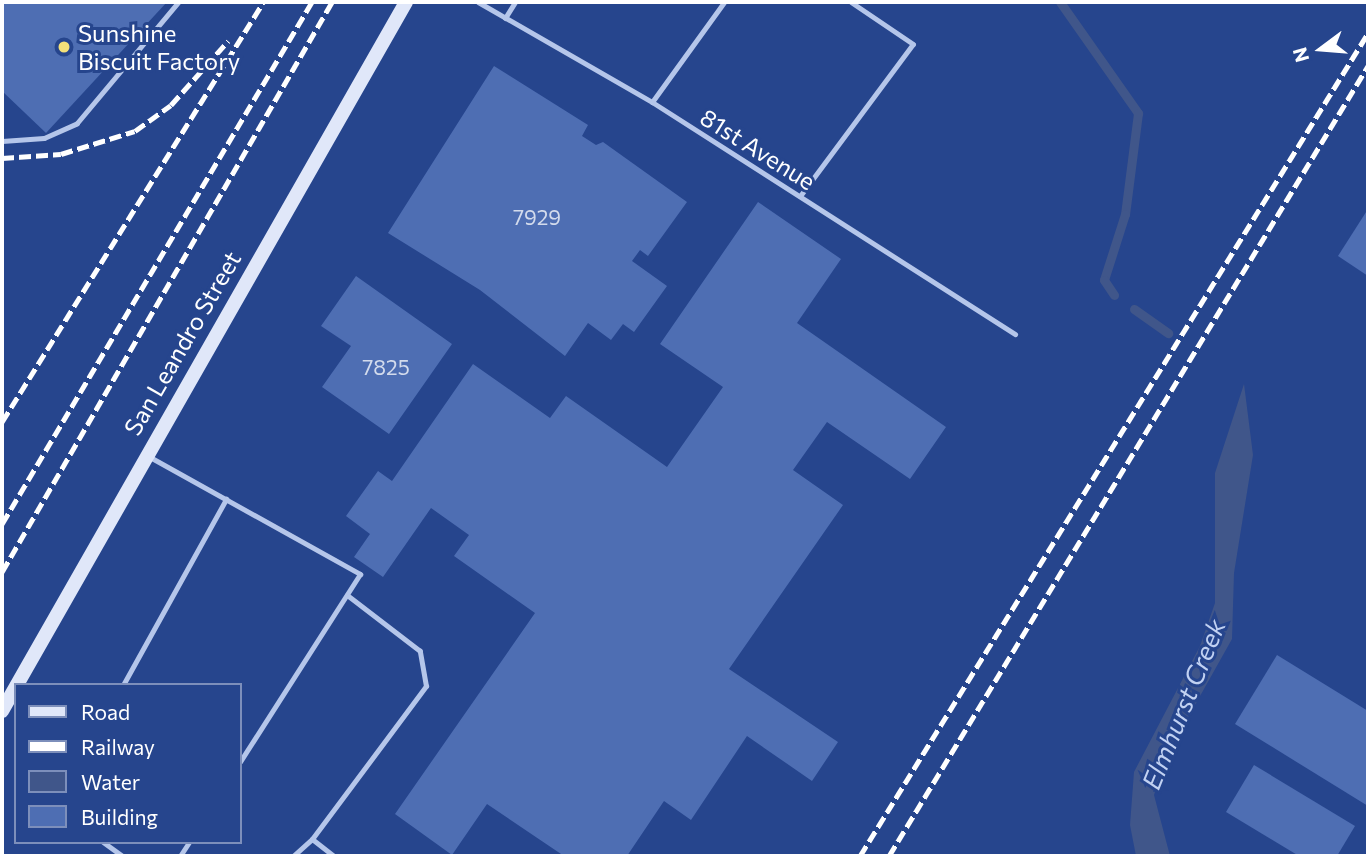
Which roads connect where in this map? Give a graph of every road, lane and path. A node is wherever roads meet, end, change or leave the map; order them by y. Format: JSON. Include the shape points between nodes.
{"nodes":[{"id":1,"x":178,"y":2,"type":"edge"},
{"id":2,"x":407,"y":2,"type":"edge"},
{"id":3,"x":478,"y":2,"type":"edge"},
{"id":4,"x":516,"y":2,"type":"edge"},
{"id":5,"x":724,"y":2,"type":"edge"},
{"id":6,"x":851,"y":2,"type":"edge"},
{"id":7,"x":505,"y":18,"type":"junction"},
{"id":8,"x":652,"y":103,"type":"junction"},
{"id":9,"x":2,"y":141,"type":"edge"},
{"id":10,"x":800,"y":197,"type":"junction"},
{"id":11,"x":1015,"y":334,"type":"dead end"},
{"id":12,"x":144,"y":454,"type":"junction"},
{"id":13,"x":226,"y":499,"type":"junction"},
{"id":14,"x":346,"y":595,"type":"junction"},
{"id":15,"x":17,"y":683,"type":"edge"},
{"id":16,"x":124,"y":683,"type":"edge"},
{"id":17,"x":14,"y":689,"type":"edge"},
{"id":18,"x":2,"y":711,"type":"edge"},
{"id":19,"x":242,"y":759,"type":"edge"},
{"id":20,"x":312,"y":839,"type":"junction"},
{"id":21,"x":106,"y":844,"type":"edge"},
{"id":22,"x":122,"y":856,"type":"edge"},
{"id":23,"x":293,"y":856,"type":"edge"},
{"id":24,"x":334,"y":856,"type":"edge"}],
"edges":[{"from":1,"to":9,"type":"lane","via":[[77,123],[44,138]]},
{"from":2,"to":12,"type":"main road","name":"San Leandro Street"},
{"from":3,"to":7,"type":"lane","name":"81st Avenue"},
{"from":4,"to":7,"type":"lane"},
{"from":5,"to":8,"type":"lane"},
{"from":6,"to":10,"type":"lane","via":[[913,44]]},
{"from":7,"to":8,"type":"lane","name":"81st Avenue"},
{"from":8,"to":10,"type":"lane","name":"81st Avenue"},
{"from":10,"to":11,"type":"lane","name":"81st Avenue"},
{"from":12,"to":13,"type":"lane"},
{"from":12,"to":15,"type":"main road","name":"San Leandro Street"},
{"from":13,"to":14,"type":"lane","via":[[360,574]]},
{"from":13,"to":16,"type":"lane"},
{"from":14,"to":19,"type":"lane"},
{"from":14,"to":20,"type":"lane","via":[[420,651],[426,686]]},
{"from":17,"to":18,"type":"main road","name":"San Leandro Street"},
{"from":20,"to":23,"type":"lane"},
{"from":20,"to":24,"type":"lane"},
{"from":21,"to":22,"type":"lane"}]}
